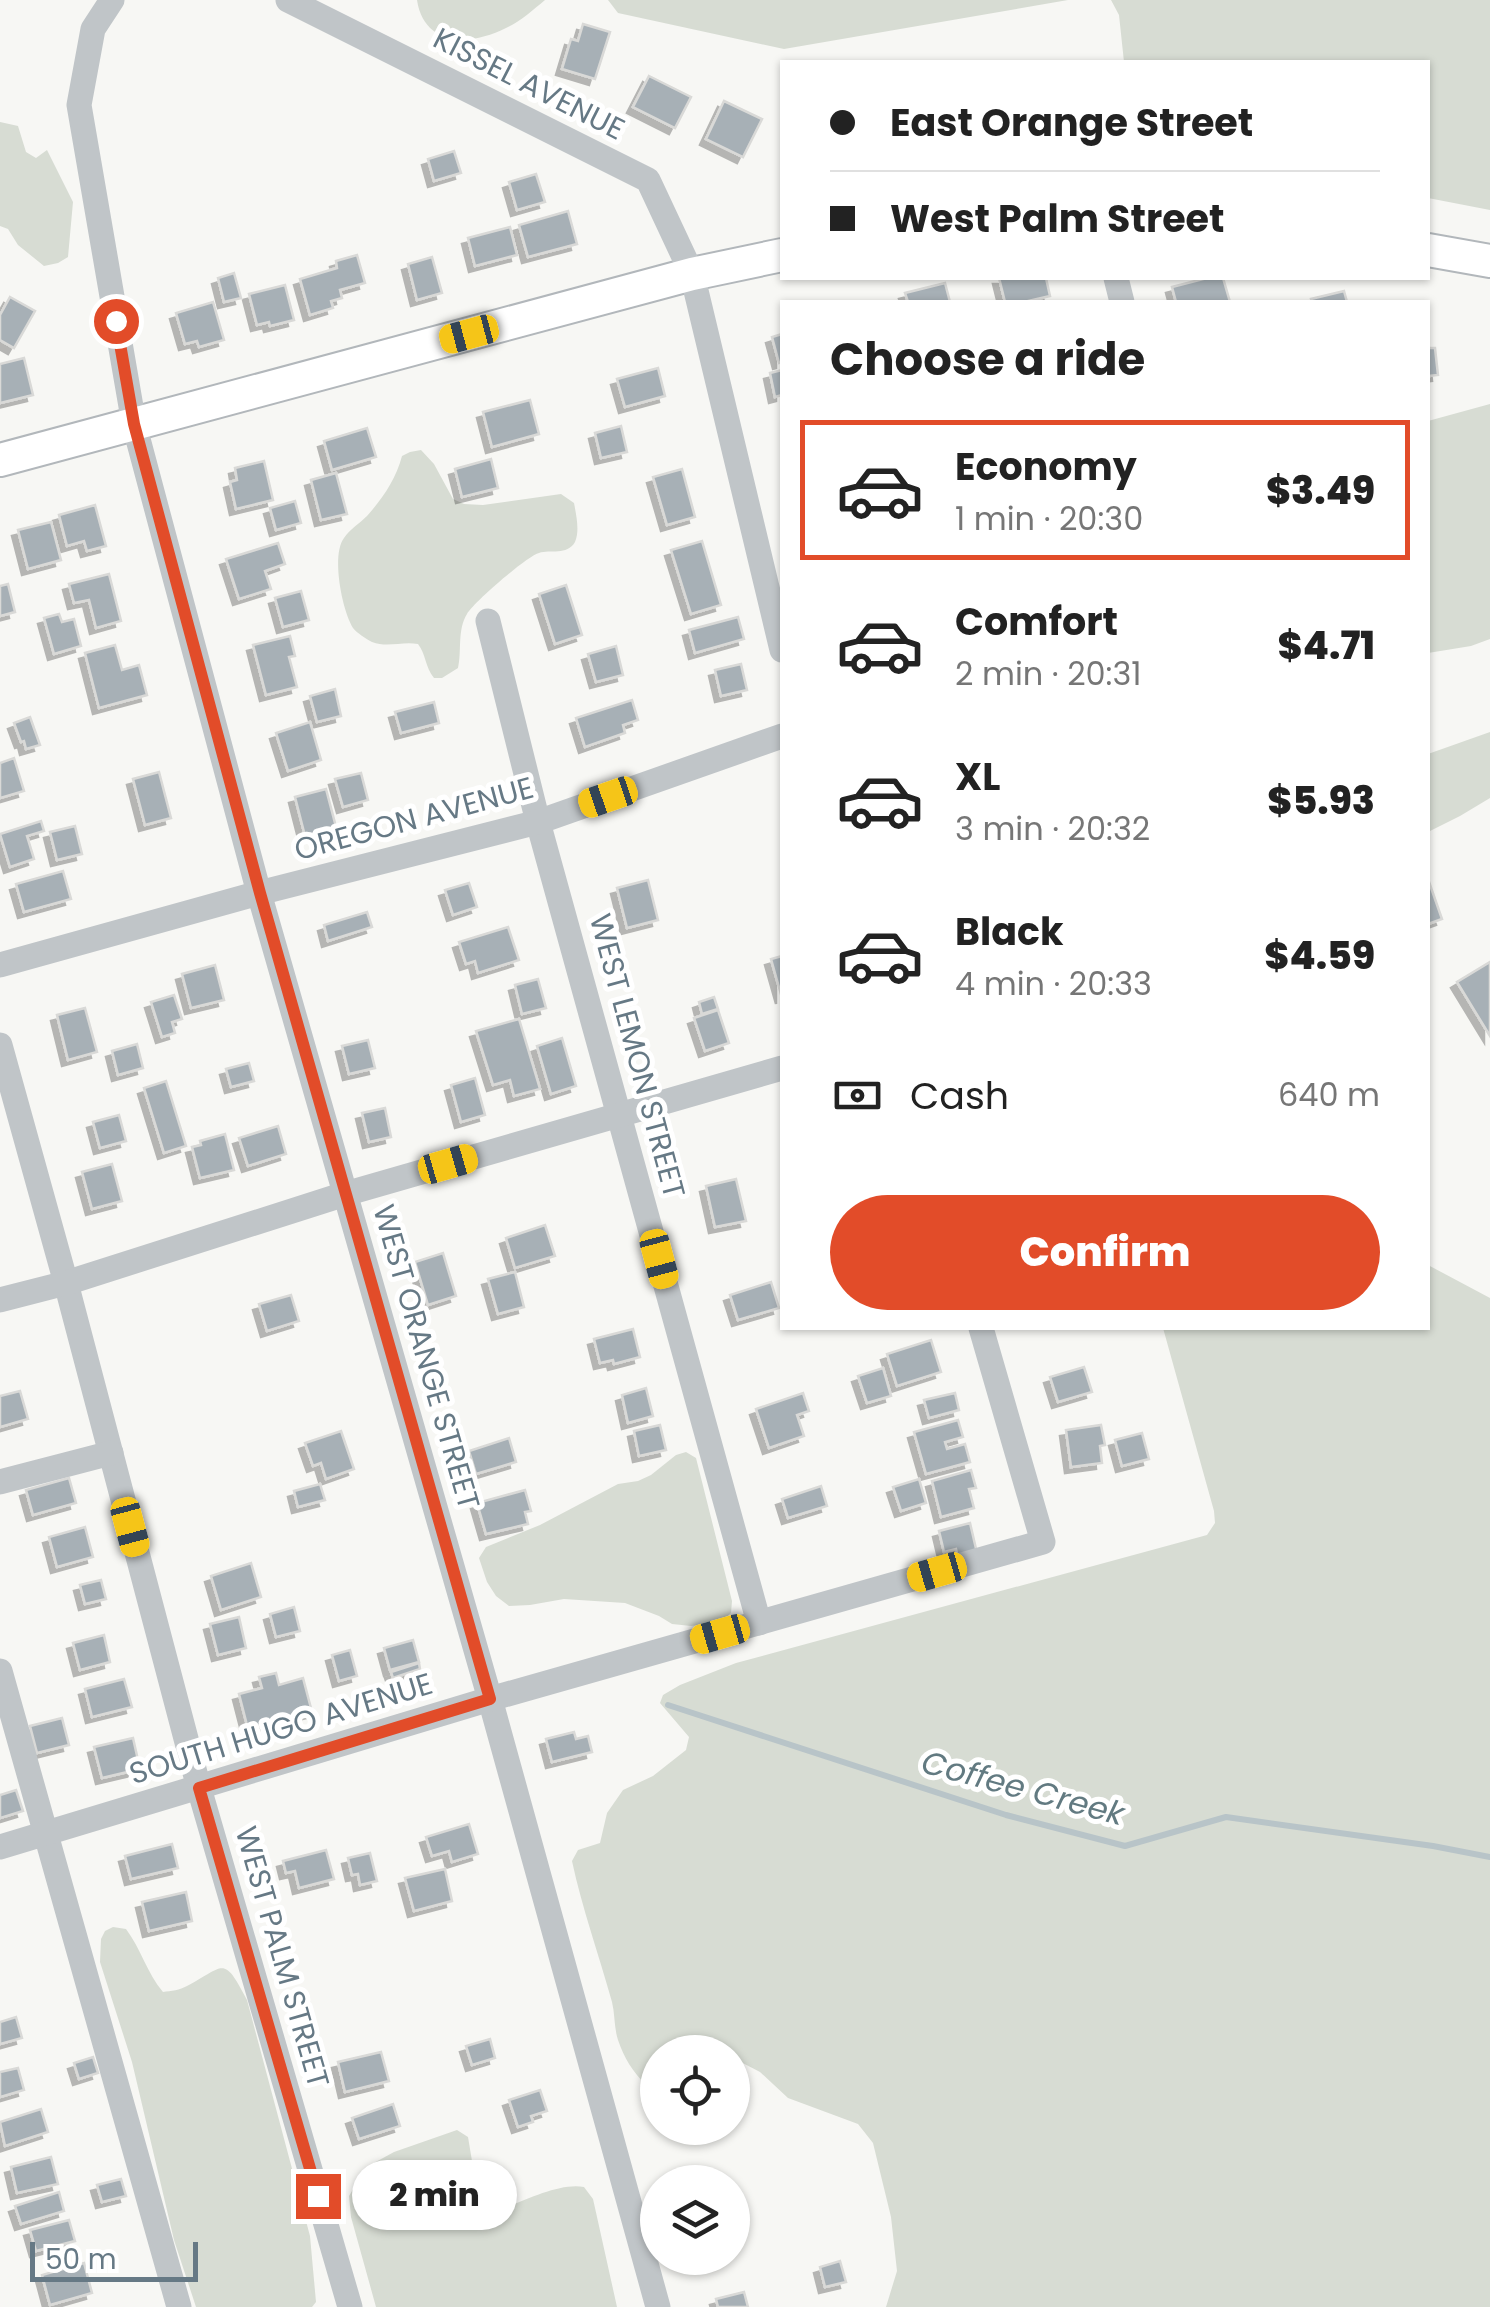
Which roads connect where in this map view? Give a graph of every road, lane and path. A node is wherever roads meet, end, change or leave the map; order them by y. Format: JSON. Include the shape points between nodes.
{"nodes":[{"id":1,"x":112,"y":0,"type":"edge"},
{"id":2,"x":288,"y":0,"type":"edge"},
{"id":3,"x":1430,"y":250,"type":"edge"},
{"id":4,"x":780,"y":255,"type":"edge"},
{"id":5,"x":1490,"y":261,"type":"edge"},
{"id":6,"x":692,"y":274,"type":"junction"},
{"id":7,"x":134,"y":424,"type":"junction"},
{"id":8,"x":0,"y":460,"type":"edge"},
{"id":9,"x":488,"y":621,"type":"dead end"},
{"id":10,"x":780,"y":642,"type":"edge"},
{"id":11,"x":780,"y":737,"type":"edge"},
{"id":12,"x":538,"y":822,"type":"junction"},
{"id":13,"x":260,"y":893,"type":"junction"},
{"id":14,"x":0,"y":964,"type":"edge"},
{"id":15,"x":0,"y":1045,"type":"edge"},
{"id":16,"x":780,"y":1069,"type":"edge"},
{"id":17,"x":619,"y":1114,"type":"junction"},
{"id":18,"x":345,"y":1194,"type":"junction"},
{"id":19,"x":66,"y":1283,"type":"junction"},
{"id":20,"x":0,"y":1300,"type":"edge"},
{"id":21,"x":982,"y":1330,"type":"edge"},
{"id":22,"x":110,"y":1453,"type":"junction"},
{"id":23,"x":0,"y":1482,"type":"edge"},
{"id":24,"x":759,"y":1623,"type":"junction"},
{"id":25,"x":0,"y":1671,"type":"edge"},
{"id":26,"x":490,"y":1699,"type":"junction"},
{"id":27,"x":199,"y":1788,"type":"junction"},
{"id":28,"x":46,"y":1834,"type":"junction"},
{"id":29,"x":0,"y":1847,"type":"edge"},
{"id":30,"x":179,"y":2307,"type":"edge"},
{"id":31,"x":350,"y":2307,"type":"edge"},
{"id":32,"x":658,"y":2307,"type":"edge"}],
"edges":[{"from":1,"to":7,"type":"street","name":"WEST ORANGE STREET","via":[[93,28],[79,106]]},
{"from":2,"to":6,"type":"street","name":"KISSEL AVENUE","via":[[648,180]]},
{"from":3,"to":5,"type":"main road"},
{"from":4,"to":6,"type":"main road"},
{"from":6,"to":7,"type":"main road"},
{"from":6,"to":10,"type":"street","name":"KISSEL AVENUE"},
{"from":7,"to":8,"type":"main road"},
{"from":7,"to":13,"type":"street","name":"WEST ORANGE STREET"},
{"from":9,"to":12,"type":"street","name":"WEST LEMON STREET"},
{"from":11,"to":12,"type":"street","name":"OREGON AVENUE"},
{"from":12,"to":13,"type":"street","name":"OREGON AVENUE"},
{"from":12,"to":17,"type":"street","name":"WEST LEMON STREET"},
{"from":13,"to":14,"type":"street","name":"OREGON AVENUE"},
{"from":13,"to":18,"type":"street","name":"WEST ORANGE STREET"},
{"from":15,"to":19,"type":"street","name":"WEST PALM STREET"},
{"from":16,"to":17,"type":"street"},
{"from":17,"to":18,"type":"street"},
{"from":17,"to":24,"type":"street","name":"WEST LEMON STREET"},
{"from":18,"to":19,"type":"street"},
{"from":18,"to":26,"type":"street","name":"WEST ORANGE STREET"},
{"from":19,"to":20,"type":"street"},
{"from":19,"to":22,"type":"street","name":"WEST PALM STREET"},
{"from":21,"to":24,"type":"street","name":"SOUTH HUGO AVENUE","via":[[1044,1542]]},
{"from":22,"to":23,"type":"street"},
{"from":22,"to":27,"type":"street","name":"WEST PALM STREET"},
{"from":24,"to":26,"type":"street","name":"SOUTH HUGO AVENUE"},
{"from":25,"to":28,"type":"street"},
{"from":26,"to":27,"type":"street","name":"SOUTH HUGO AVENUE"},
{"from":26,"to":32,"type":"street","name":"WEST ORANGE STREET"},
{"from":27,"to":28,"type":"street","name":"SOUTH HUGO AVENUE"},
{"from":27,"to":31,"type":"street","name":"WEST PALM STREET"},
{"from":28,"to":29,"type":"street","name":"SOUTH HUGO AVENUE"},
{"from":28,"to":30,"type":"street"}]}
